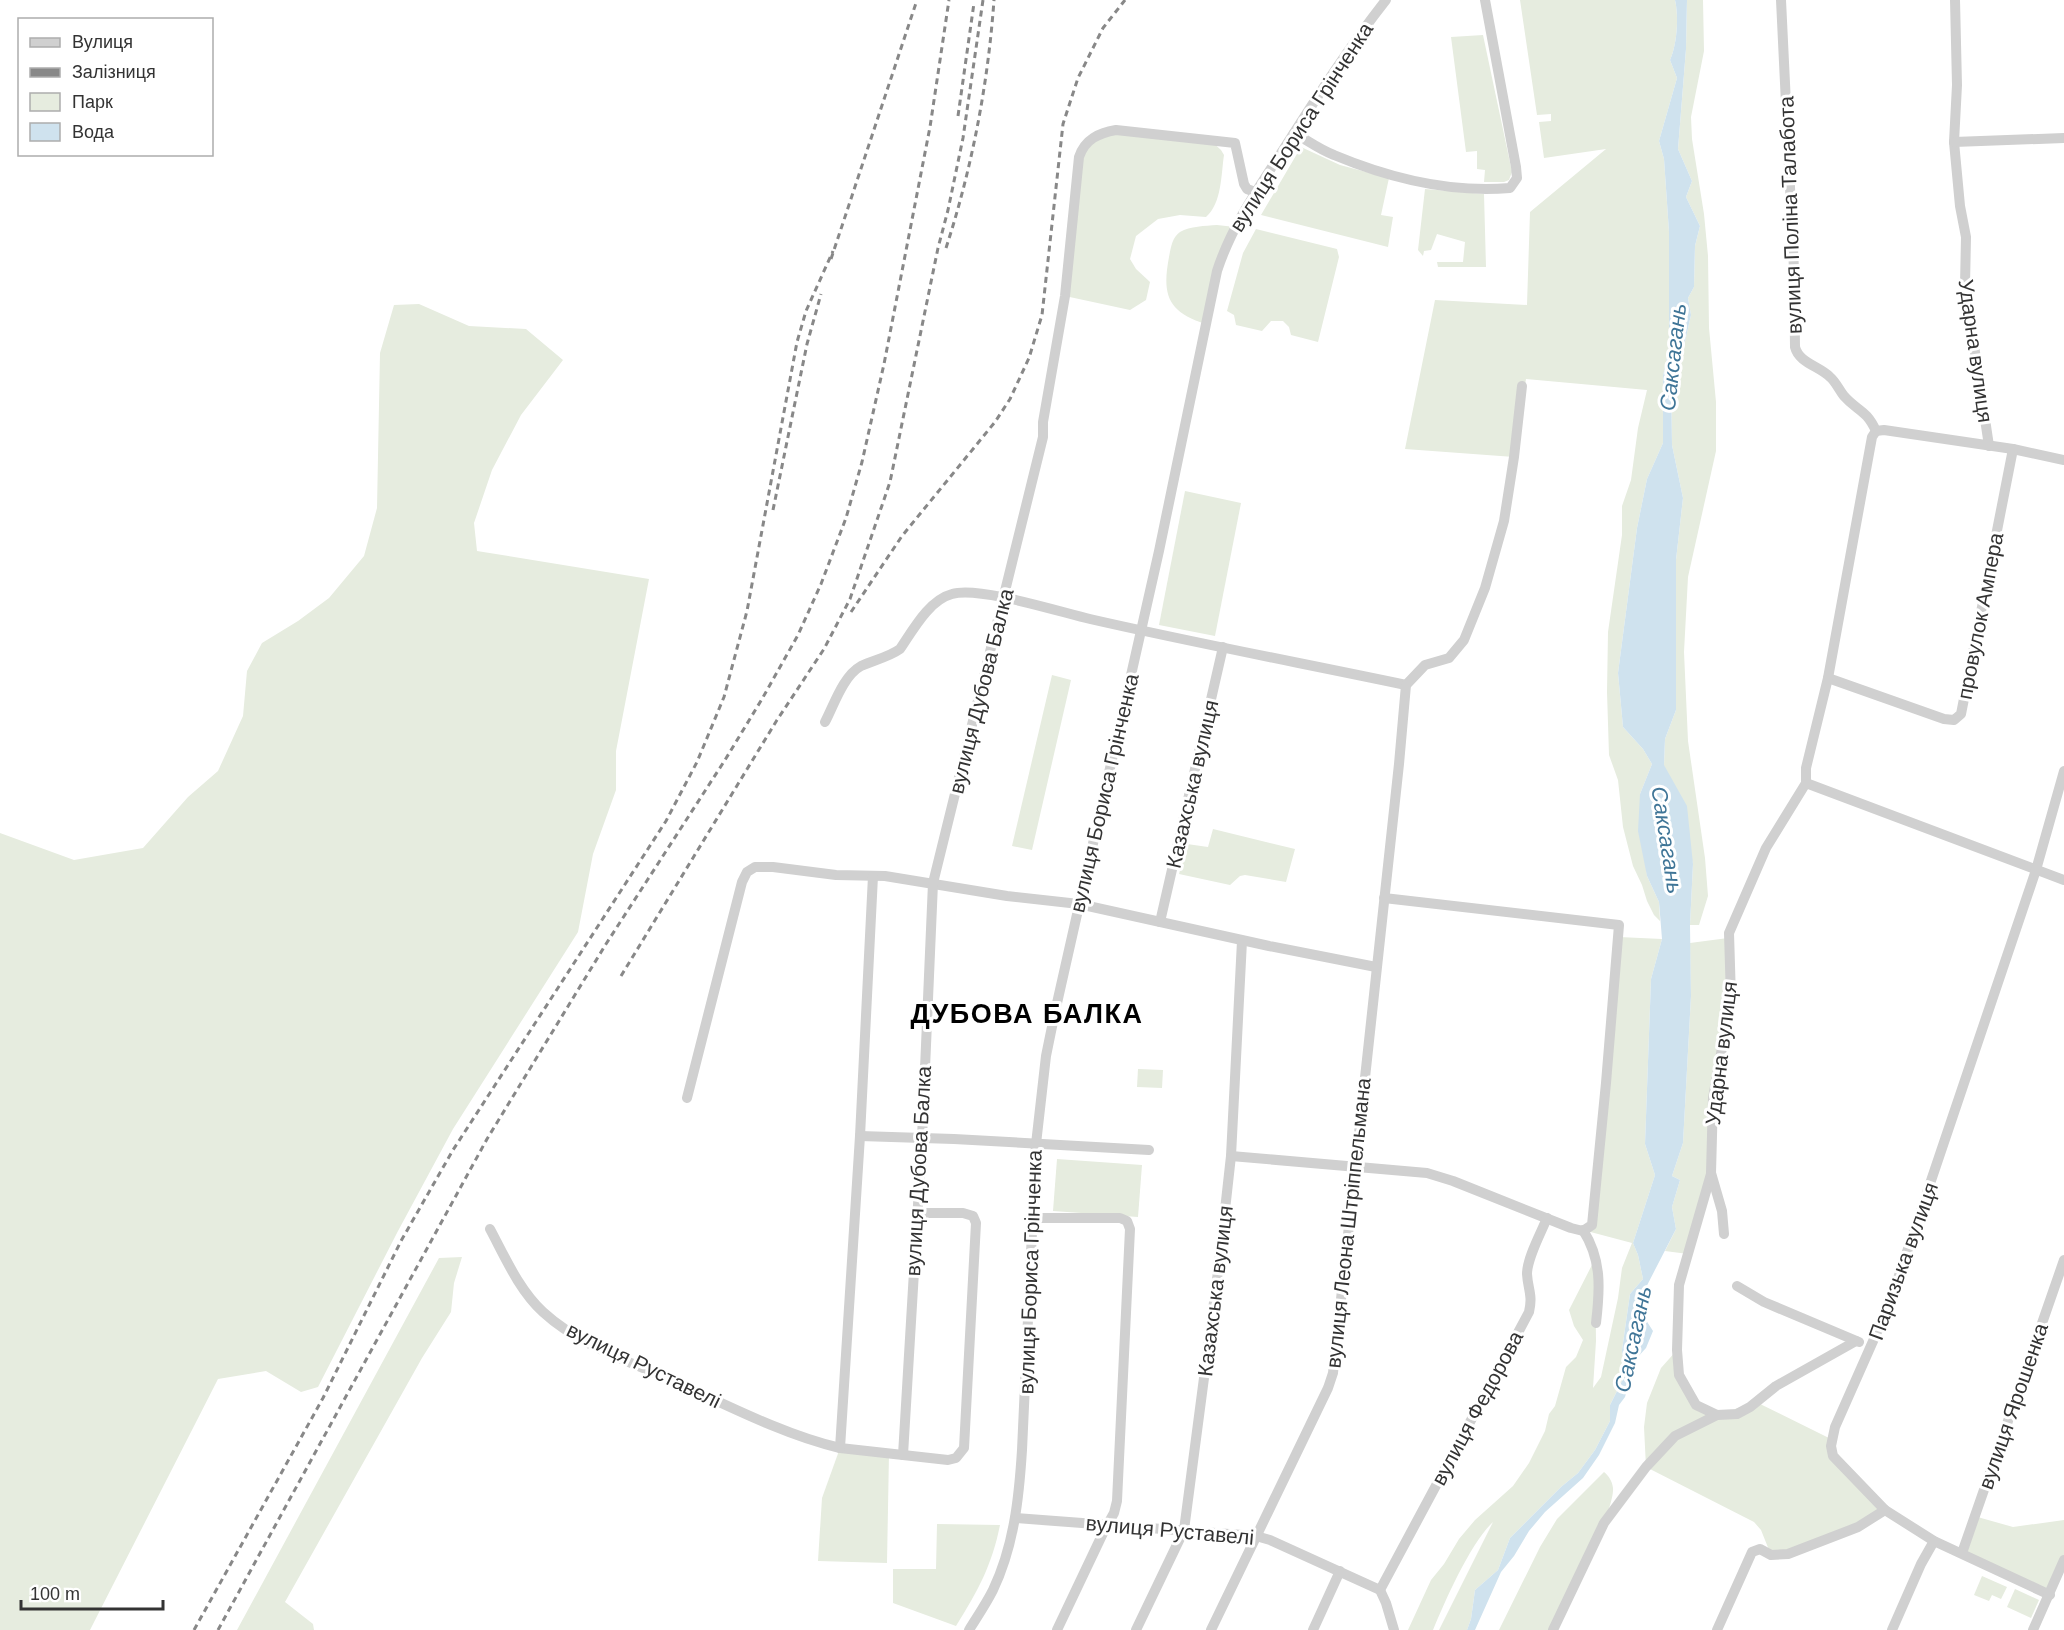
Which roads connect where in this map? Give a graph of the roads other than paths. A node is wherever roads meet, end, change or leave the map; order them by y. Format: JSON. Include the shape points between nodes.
{"nodes":[{"id":1,"x":1386,"y":0,"type":"edge"},
{"id":2,"x":1485,"y":0,"type":"edge"},
{"id":3,"x":1781,"y":0,"type":"edge"},
{"id":4,"x":1954,"y":0,"type":"edge"},
{"id":5,"x":1294,"y":133,"type":"junction"},
{"id":6,"x":2064,"y":138,"type":"edge"},
{"id":7,"x":1954,"y":142,"type":"junction"},
{"id":8,"x":1255,"y":192,"type":"junction"},
{"id":9,"x":1522,"y":386,"type":"dead end"},
{"id":10,"x":1876,"y":431,"type":"junction"},
{"id":11,"x":1989,"y":446,"type":"junction"},
{"id":12,"x":2013,"y":449,"type":"junction"},
{"id":13,"x":2064,"y":460,"type":"edge"},
{"id":14,"x":1005,"y":598,"type":"junction"},
{"id":15,"x":1140,"y":630,"type":"junction"},
{"id":16,"x":1223,"y":647,"type":"junction"},
{"id":17,"x":1828,"y":678,"type":"junction"},
{"id":18,"x":1406,"y":685,"type":"junction"},
{"id":19,"x":825,"y":722,"type":"dead end"},
{"id":20,"x":2064,"y":771,"type":"edge"},
{"id":21,"x":1806,"y":783,"type":"junction"},
{"id":22,"x":2036,"y":870,"type":"junction"},
{"id":23,"x":873,"y":876,"type":"junction"},
{"id":24,"x":2064,"y":880,"type":"edge"},
{"id":25,"x":933,"y":883,"type":"junction"},
{"id":26,"x":1384,"y":898,"type":"junction"},
{"id":27,"x":1078,"y":904,"type":"junction"},
{"id":28,"x":1160,"y":922,"type":"junction"},
{"id":29,"x":1242,"y":940,"type":"junction"},
{"id":30,"x":1376,"y":967,"type":"junction"},
{"id":31,"x":687,"y":1098,"type":"dead end"},
{"id":32,"x":860,"y":1136,"type":"junction"},
{"id":33,"x":922,"y":1138,"type":"junction"},
{"id":34,"x":1036,"y":1144,"type":"junction"},
{"id":35,"x":1149,"y":1150,"type":"dead end"},
{"id":36,"x":1232,"y":1156,"type":"junction"},
{"id":37,"x":1356,"y":1165,"type":"junction"},
{"id":38,"x":1711,"y":1173,"type":"junction"},
{"id":39,"x":916,"y":1214,"type":"junction"},
{"id":40,"x":1034,"y":1218,"type":"junction"},
{"id":41,"x":1547,"y":1218,"type":"junction"},
{"id":42,"x":489,"y":1229,"type":"dead end"},
{"id":43,"x":1583,"y":1230,"type":"junction"},
{"id":44,"x":1724,"y":1233,"type":"dead end"},
{"id":45,"x":2064,"y":1260,"type":"edge"},
{"id":46,"x":1737,"y":1286,"type":"dead end"},
{"id":47,"x":1596,"y":1323,"type":"dead end"},
{"id":48,"x":1856,"y":1341,"type":"junction"},
{"id":49,"x":1872,"y":1346,"type":"junction"},
{"id":50,"x":1717,"y":1415,"type":"junction"},
{"id":51,"x":840,"y":1448,"type":"junction"},
{"id":52,"x":903,"y":1455,"type":"junction"},
{"id":53,"x":1885,"y":1510,"type":"junction"},
{"id":54,"x":1015,"y":1518,"type":"junction"},
{"id":55,"x":1108,"y":1525,"type":"junction"},
{"id":56,"x":1184,"y":1530,"type":"junction"},
{"id":57,"x":1256,"y":1536,"type":"junction"},
{"id":58,"x":1934,"y":1541,"type":"junction"},
{"id":59,"x":1962,"y":1553,"type":"junction"},
{"id":60,"x":2064,"y":1560,"type":"edge"},
{"id":61,"x":1340,"y":1572,"type":"junction"},
{"id":62,"x":1380,"y":1590,"type":"junction"},
{"id":63,"x":2050,"y":1594,"type":"junction"},
{"id":64,"x":969,"y":1630,"type":"edge"},
{"id":65,"x":1057,"y":1630,"type":"edge"},
{"id":66,"x":1136,"y":1630,"type":"edge"},
{"id":67,"x":1211,"y":1630,"type":"edge"},
{"id":68,"x":1313,"y":1630,"type":"edge"},
{"id":69,"x":1394,"y":1630,"type":"edge"},
{"id":70,"x":1553,"y":1630,"type":"edge"},
{"id":71,"x":1717,"y":1630,"type":"edge"},
{"id":72,"x":1892,"y":1630,"type":"edge"},
{"id":73,"x":2033,"y":1630,"type":"edge"}],
"edges":[{"from":1,"to":5,"type":"street","name":"вулиця Бориса Грінченка","via":[[1348,49]]},
{"from":2,"to":5,"type":"street","via":[[1516,167],[1517,178],[1510,188],[1439,186],[1377,171],[1332,155]]},
{"from":3,"to":10,"type":"street","name":"вулиця Поліна Талабота","via":[[1795,346],[1801,358],[1830,377],[1846,398],[1866,413]]},
{"from":4,"to":7,"type":"street","name":"Ударна вулиця"},
{"from":5,"to":8,"type":"street","name":"вулиця Бориса Грінченка"},
{"from":6,"to":7,"type":"street"},
{"from":7,"to":11,"type":"street","name":"Ударна вулиця","via":[[1966,237],[1965,285]]},
{"from":8,"to":14,"type":"street","name":"вулиця Дубова Балка","via":[[1244,184],[1234,142],[1116,130],[1093,137],[1082,150],[1043,437]]},
{"from":8,"to":15,"type":"street","name":"вулиця Бориса Грінченка","via":[[1225,246],[1217,271]]},
{"from":9,"to":18,"type":"street","via":[[1504,521],[1485,588],[1464,640],[1449,658],[1425,665]]},
{"from":10,"to":11,"type":"street","name":"Ударна вулиця"},
{"from":10,"to":17,"type":"street","name":"Ударна вулиця"},
{"from":11,"to":12,"type":"street"},
{"from":12,"to":13,"type":"street"},
{"from":12,"to":17,"type":"street","name":"провулок Ампера","via":[[1961,714],[1954,720],[1944,719]]},
{"from":14,"to":15,"type":"street"},
{"from":14,"to":19,"type":"street","via":[[959,592],[942,598],[900,649],[854,670]]},
{"from":14,"to":25,"type":"street","name":"вулиця Дубова Балка"},
{"from":15,"to":16,"type":"street"},
{"from":15,"to":27,"type":"street","name":"вулиця Бориса Грінченка"},
{"from":16,"to":18,"type":"street"},
{"from":16,"to":28,"type":"street","name":"Казахська вулиця"},
{"from":17,"to":21,"type":"street","name":"Ударна вулиця","via":[[1806,768]]},
{"from":18,"to":26,"type":"street","name":"вулиця Леона Штріппельмана"},
{"from":20,"to":22,"type":"street","name":"Паризька вулиця"},
{"from":21,"to":22,"type":"street"},
{"from":21,"to":38,"type":"street","name":"Ударна вулиця","via":[[1766,848],[1729,933],[1731,998],[1713,1098]]},
{"from":22,"to":24,"type":"street"},
{"from":22,"to":49,"type":"street","name":"Паризька вулиця"},
{"from":23,"to":25,"type":"street"},
{"from":23,"to":31,"type":"street","via":[[773,867],[755,867],[747,872]]},
{"from":23,"to":32,"type":"street"},
{"from":25,"to":27,"type":"street"},
{"from":25,"to":33,"type":"street","name":"вулиця Дубова Балка"},
{"from":26,"to":30,"type":"street","name":"вулиця Леона Штріппельмана"},
{"from":26,"to":43,"type":"street","via":[[1619,926],[1593,1217],[1592,1225]]},
{"from":27,"to":28,"type":"street"},
{"from":27,"to":34,"type":"street","name":"вулиця Бориса Грінченка","via":[[1047,1049]]},
{"from":28,"to":29,"type":"street"},
{"from":29,"to":30,"type":"street"},
{"from":29,"to":36,"type":"street","name":"Казахська вулиця"},
{"from":30,"to":37,"type":"street","name":"вулиця Леона Штріппельмана"},
{"from":32,"to":33,"type":"street"},
{"from":32,"to":51,"type":"street"},
{"from":33,"to":34,"type":"street"},
{"from":33,"to":39,"type":"street","name":"вулиця Дубова Балка"},
{"from":34,"to":35,"type":"street"},
{"from":34,"to":40,"type":"street","name":"вулиця Бориса Грінченка"},
{"from":36,"to":37,"type":"street"},
{"from":36,"to":56,"type":"street","name":"Казахська вулиця"},
{"from":37,"to":41,"type":"street","via":[[1427,1173]]},
{"from":37,"to":57,"type":"street","name":"вулиця Леона Штріппельмана","via":[[1333,1373]]},
{"from":38,"to":44,"type":"street","name":"Ударна вулиця"},
{"from":38,"to":50,"type":"street","via":[[1681,1274],[1677,1350],[1679,1375],[1696,1405]]},
{"from":39,"to":52,"type":"street","name":"вулиця Дубова Балка"},
{"from":39,"to":52,"type":"street","name":"вулиця Руставелі","via":[[963,1213],[975,1219],[964,1436],[963,1450],[956,1458]]},
{"from":40,"to":54,"type":"street","name":"вулиця Бориса Грінченка"},
{"from":40,"to":55,"type":"street","via":[[1113,1217],[1130,1224],[1118,1501]]},
{"from":41,"to":43,"type":"street"},
{"from":41,"to":62,"type":"street","name":"вулиця Федорова","via":[[1528,1264],[1529,1312]]},
{"from":42,"to":51,"type":"street","name":"вулиця Руставелі","via":[[524,1291],[542,1311],[575,1336],[758,1418]]},
{"from":43,"to":47,"type":"street","via":[[1597,1265]]},
{"from":45,"to":59,"type":"street","name":"вулиця Ярошенка"},
{"from":46,"to":48,"type":"street","via":[[1764,1302]]},
{"from":48,"to":49,"type":"street"},
{"from":48,"to":50,"type":"street","via":[[1776,1386],[1737,1414]]},
{"from":49,"to":53,"type":"street","name":"Паризька вулиця","via":[[1835,1428],[1831,1446],[1833,1456]]},
{"from":50,"to":70,"type":"street","via":[[1675,1436],[1646,1467],[1604,1523]]},
{"from":51,"to":52,"type":"street","name":"вулиця Руставелі"},
{"from":53,"to":58,"type":"street","name":"Паризька вулиця"},
{"from":53,"to":71,"type":"street","via":[[1858,1527],[1788,1554],[1771,1555],[1760,1549],[1752,1552]]},
{"from":54,"to":55,"type":"street","name":"вулиця Руставелі"},
{"from":54,"to":64,"type":"street","name":"вулиця Бориса Грінченка","via":[[1001,1571]]},
{"from":55,"to":56,"type":"street","name":"вулиця Руставелі"},
{"from":55,"to":65,"type":"street"},
{"from":56,"to":57,"type":"street","name":"вулиця Руставелі"},
{"from":56,"to":66,"type":"street","name":"Казахська вулиця"},
{"from":57,"to":61,"type":"street","name":"вулиця Руставелі"},
{"from":57,"to":67,"type":"street","name":"вулиця Леона Штріппельмана"},
{"from":58,"to":59,"type":"street","name":"Паризька вулиця"},
{"from":58,"to":72,"type":"street"},
{"from":59,"to":63,"type":"street","name":"Паризька вулиця"},
{"from":60,"to":63,"type":"street"},
{"from":61,"to":62,"type":"street","name":"вулиця Руставелі"},
{"from":61,"to":68,"type":"street"},
{"from":62,"to":69,"type":"street"},
{"from":63,"to":73,"type":"street"}]}
